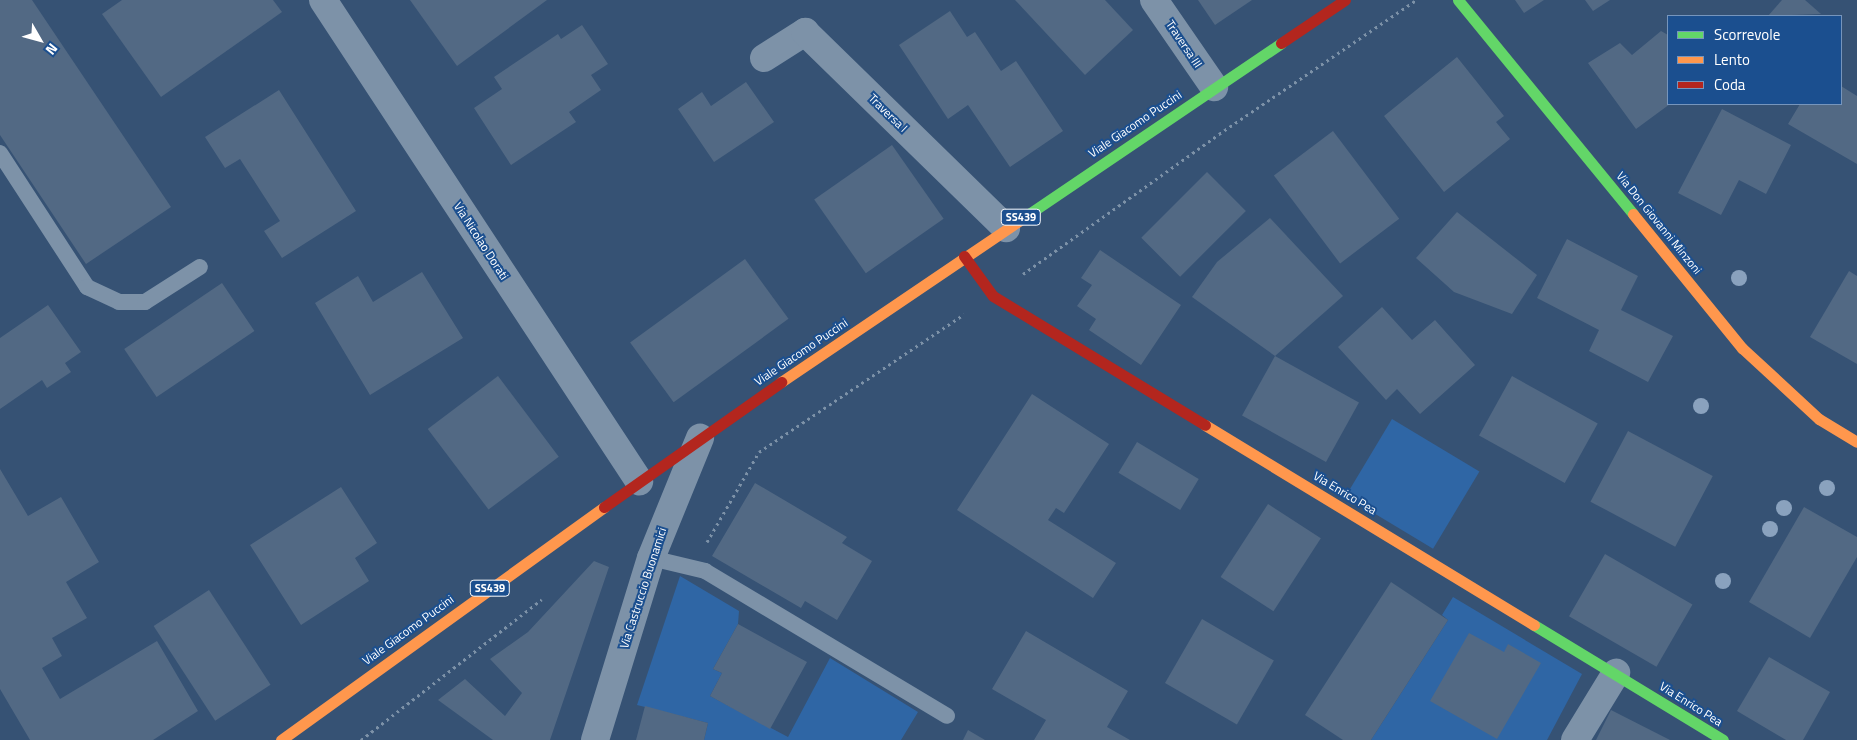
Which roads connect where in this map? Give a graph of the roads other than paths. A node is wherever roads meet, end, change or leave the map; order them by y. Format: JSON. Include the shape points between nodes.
{"nodes":[{"id":1,"x":323,"y":0,"type":"edge"},
{"id":2,"x":1154,"y":0,"type":"edge"},
{"id":3,"x":1344,"y":0,"type":"edge"},
{"id":4,"x":1458,"y":0,"type":"edge"},
{"id":5,"x":764,"y":58,"type":"dead end"},
{"id":6,"x":1214,"y":87,"type":"junction"},
{"id":7,"x":0,"y":153,"type":"edge"},
{"id":8,"x":1006,"y":228,"type":"junction"},
{"id":9,"x":964,"y":256,"type":"junction"},
{"id":10,"x":200,"y":266,"type":"dead end"},
{"id":11,"x":700,"y":438,"type":"junction"},
{"id":12,"x":1857,"y":442,"type":"edge"},
{"id":13,"x":639,"y":481,"type":"junction"},
{"id":14,"x":651,"y":558,"type":"junction"},
{"id":15,"x":1616,"y":673,"type":"junction"},
{"id":16,"x":947,"y":716,"type":"dead end"},
{"id":17,"x":281,"y":740,"type":"edge"},
{"id":18,"x":595,"y":740,"type":"edge"},
{"id":19,"x":1575,"y":740,"type":"edge"},
{"id":20,"x":1723,"y":740,"type":"edge"}],
"edges":[{"from":1,"to":13,"type":"street","name":"Via Nicolao Dorati"},
{"from":2,"to":6,"type":"street","name":"Traversa III"},
{"from":3,"to":6,"type":"street","name":"Viale Giacomo Puccini","number":"SS439"},
{"from":4,"to":12,"type":"street","name":"Via Don Giovanni Minzoni","via":[[1742,348],[1819,419]]},
{"from":5,"to":8,"type":"street","name":"Traversa I","via":[[805,32]]},
{"from":6,"to":8,"type":"street","name":"Viale Giacomo Puccini","number":"SS439"},
{"from":7,"to":10,"type":"lane","via":[[87,287],[119,302],[145,302]]},
{"from":8,"to":9,"type":"street","name":"Viale Giacomo Puccini","number":"SS439"},
{"from":9,"to":11,"type":"street","name":"Viale Giacomo Puccini","number":"SS439"},
{"from":9,"to":15,"type":"street","name":"Via Enrico Pea","via":[[993,296]]},
{"from":11,"to":13,"type":"street","name":"Viale Giacomo Puccini","number":"SS439"},
{"from":11,"to":14,"type":"street","name":"Via Castruccio Buonamici"},
{"from":13,"to":17,"type":"street","name":"Viale Giacomo Puccini","number":"SS439"},
{"from":14,"to":16,"type":"lane","via":[[705,571]]},
{"from":14,"to":18,"type":"street","name":"Via Castruccio Buonamici"},
{"from":15,"to":19,"type":"street"},
{"from":15,"to":20,"type":"street","name":"Via Enrico Pea"}]}
